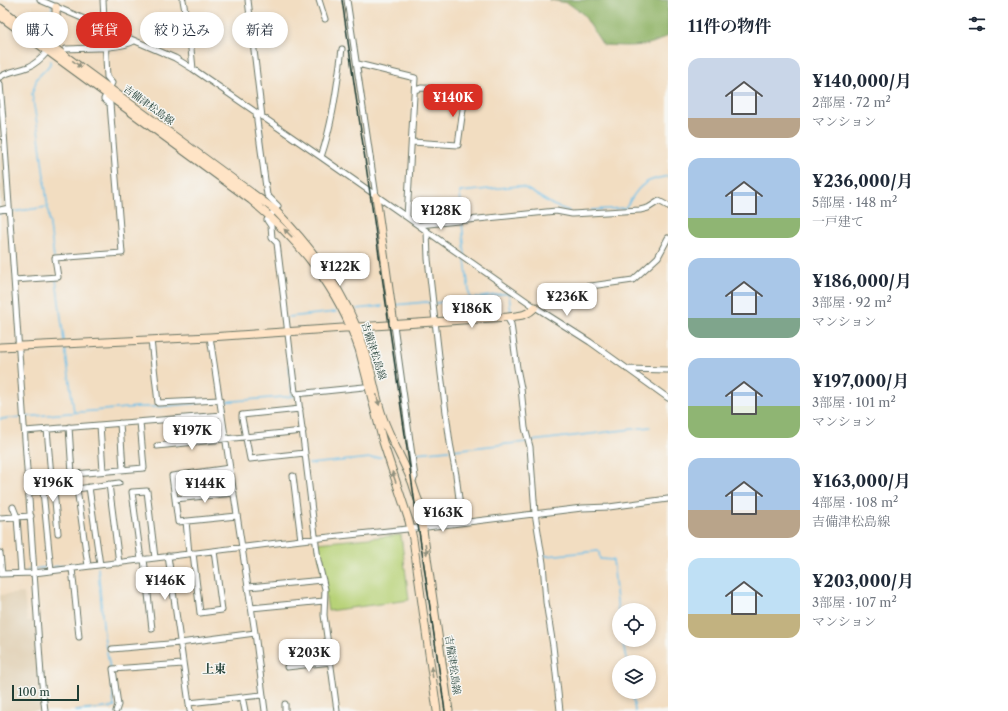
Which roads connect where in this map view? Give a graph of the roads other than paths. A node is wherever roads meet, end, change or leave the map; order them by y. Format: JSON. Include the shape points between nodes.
{"nodes":[{"id":1,"x":40,"y":0,"type":"edge"},
{"id":2,"x":103,"y":0,"type":"edge"},
{"id":3,"x":183,"y":0,"type":"edge"},
{"id":4,"x":248,"y":0,"type":"edge"},
{"id":5,"x":319,"y":0,"type":"edge"},
{"id":6,"x":348,"y":0,"type":"edge"},
{"id":7,"x":54,"y":6,"type":"junction"},
{"id":8,"x":0,"y":8,"type":"edge"},
{"id":9,"x":103,"y":12,"type":"edge"},
{"id":10,"x":0,"y":16,"type":"edge"},
{"id":11,"x":76,"y":16,"type":"edge"},
{"id":12,"x":325,"y":19,"type":"dead end"},
{"id":13,"x":134,"y":41,"type":"edge"},
{"id":14,"x":86,"y":48,"type":"edge"},
{"id":15,"x":106,"y":48,"type":"edge"},
{"id":16,"x":51,"y":49,"type":"junction"},
{"id":17,"x":66,"y":49,"type":"dead end"},
{"id":18,"x":342,"y":49,"type":"dead end"},
{"id":19,"x":358,"y":64,"type":"junction"},
{"id":20,"x":193,"y":69,"type":"junction"},
{"id":21,"x":0,"y":77,"type":"edge"},
{"id":22,"x":0,"y":84,"type":"edge"},
{"id":23,"x":415,"y":90,"type":"junction"},
{"id":24,"x":108,"y":91,"type":"junction"},
{"id":25,"x":260,"y":115,"type":"junction"},
{"id":26,"x":412,"y":142,"type":"junction"},
{"id":27,"x":321,"y":157,"type":"junction"},
{"id":28,"x":376,"y":196,"type":"junction"},
{"id":29,"x":668,"y":206,"type":"edge"},
{"id":30,"x":0,"y":210,"type":"edge"},
{"id":31,"x":9,"y":211,"type":"junction"},
{"id":32,"x":272,"y":213,"type":"junction"},
{"id":33,"x":407,"y":217,"type":"junction"},
{"id":34,"x":418,"y":225,"type":"junction"},
{"id":35,"x":427,"y":231,"type":"junction"},
{"id":36,"x":668,"y":238,"type":"edge"},
{"id":37,"x":14,"y":280,"type":"junction"},
{"id":38,"x":584,"y":287,"type":"dead end"},
{"id":39,"x":535,"y":307,"type":"junction"},
{"id":40,"x":507,"y":317,"type":"junction"},
{"id":41,"x":435,"y":322,"type":"junction"},
{"id":42,"x":394,"y":325,"type":"junction"},
{"id":43,"x":353,"y":327,"type":"junction"},
{"id":44,"x":286,"y":332,"type":"junction"},
{"id":45,"x":210,"y":337,"type":"junction"},
{"id":46,"x":151,"y":340,"type":"junction"},
{"id":47,"x":19,"y":346,"type":"junction"},
{"id":48,"x":0,"y":347,"type":"edge"},
{"id":49,"x":627,"y":369,"type":"junction"},
{"id":50,"x":668,"y":370,"type":"edge"},
{"id":51,"x":364,"y":387,"type":"dead end"},
{"id":52,"x":296,"y":394,"type":"junction"},
{"id":53,"x":668,"y":398,"type":"edge"},
{"id":54,"x":220,"y":401,"type":"junction"},
{"id":55,"x":298,"y":409,"type":"junction"},
{"id":56,"x":222,"y":416,"type":"junction"},
{"id":57,"x":140,"y":422,"type":"junction"},
{"id":58,"x":120,"y":423,"type":"junction"},
{"id":59,"x":100,"y":425,"type":"junction"},
{"id":60,"x":69,"y":427,"type":"junction"},
{"id":61,"x":47,"y":429,"type":"junction"},
{"id":62,"x":24,"y":431,"type":"junction"},
{"id":63,"x":301,"y":431,"type":"junction"},
{"id":64,"x":246,"y":437,"type":"junction"},
{"id":65,"x":225,"y":439,"type":"junction"},
{"id":66,"x":157,"y":446,"type":"dead end"},
{"id":67,"x":304,"y":453,"type":"junction"},
{"id":68,"x":230,"y":468,"type":"junction"},
{"id":69,"x":123,"y":470,"type":"junction"},
{"id":70,"x":103,"y":471,"type":"junction"},
{"id":71,"x":72,"y":474,"type":"junction"},
{"id":72,"x":51,"y":476,"type":"junction"},
{"id":73,"x":293,"y":476,"type":"dead end"},
{"id":74,"x":28,"y":478,"type":"junction"},
{"id":75,"x":412,"y":482,"type":"junction"},
{"id":76,"x":120,"y":483,"type":"dead end"},
{"id":77,"x":109,"y":484,"type":"junction"},
{"id":78,"x":89,"y":487,"type":"junction"},
{"id":79,"x":76,"y":489,"type":"junction"},
{"id":80,"x":54,"y":490,"type":"junction"},
{"id":81,"x":43,"y":491,"type":"junction"},
{"id":82,"x":29,"y":492,"type":"junction"},
{"id":83,"x":234,"y":493,"type":"junction"},
{"id":84,"x":175,"y":499,"type":"junction"},
{"id":85,"x":668,"y":499,"type":"edge"},
{"id":86,"x":13,"y":507,"type":"dead end"},
{"id":87,"x":535,"y":513,"type":"junction"},
{"id":88,"x":31,"y":516,"type":"junction"},
{"id":89,"x":237,"y":516,"type":"junction"},
{"id":90,"x":17,"y":517,"type":"junction"},
{"id":91,"x":0,"y":518,"type":"edge"},
{"id":92,"x":186,"y":521,"type":"junction"},
{"id":93,"x":462,"y":522,"type":"junction"},
{"id":94,"x":423,"y":527,"type":"junction"},
{"id":95,"x":411,"y":528,"type":"junction"},
{"id":96,"x":58,"y":533,"type":"dead end"},
{"id":97,"x":315,"y":539,"type":"junction"},
{"id":98,"x":301,"y":540,"type":"junction"},
{"id":99,"x":241,"y":547,"type":"junction"},
{"id":100,"x":214,"y":551,"type":"junction"},
{"id":101,"x":0,"y":553,"type":"edge"},
{"id":102,"x":191,"y":554,"type":"junction"},
{"id":103,"x":168,"y":556,"type":"junction"},
{"id":104,"x":155,"y":558,"type":"junction"},
{"id":105,"x":143,"y":560,"type":"junction"},
{"id":106,"x":119,"y":563,"type":"junction"},
{"id":107,"x":88,"y":564,"type":"junction"},
{"id":108,"x":100,"y":565,"type":"junction"},
{"id":109,"x":51,"y":568,"type":"junction"},
{"id":110,"x":72,"y":568,"type":"junction"},
{"id":111,"x":34,"y":570,"type":"junction"},
{"id":112,"x":1,"y":574,"type":"edge"},
{"id":113,"x":21,"y":574,"type":"junction"},
{"id":114,"x":321,"y":580,"type":"junction"},
{"id":115,"x":248,"y":587,"type":"junction"},
{"id":116,"x":323,"y":601,"type":"junction"},
{"id":117,"x":251,"y":608,"type":"junction"},
{"id":118,"x":152,"y":629,"type":"dead end"},
{"id":119,"x":255,"y":633,"type":"junction"},
{"id":120,"x":79,"y":637,"type":"dead end"},
{"id":121,"x":180,"y":643,"type":"junction"},
{"id":122,"x":112,"y":649,"type":"dead end"},
{"id":123,"x":330,"y":662,"type":"junction"},
{"id":124,"x":183,"y":664,"type":"junction"},
{"id":125,"x":287,"y":667,"type":"dead end"},
{"id":126,"x":262,"y":695,"type":"junction"},
{"id":127,"x":243,"y":701,"type":"dead end"},
{"id":128,"x":189,"y":703,"type":"junction"},
{"id":129,"x":284,"y":704,"type":"dead end"},
{"id":130,"x":116,"y":709,"type":"edge"},
{"id":131,"x":45,"y":711,"type":"edge"},
{"id":132,"x":190,"y":711,"type":"edge"},
{"id":133,"x":245,"y":711,"type":"edge"},
{"id":134,"x":264,"y":711,"type":"edge"},
{"id":135,"x":285,"y":711,"type":"edge"},
{"id":136,"x":337,"y":711,"type":"edge"},
{"id":137,"x":437,"y":711,"type":"edge"},
{"id":138,"x":450,"y":711,"type":"edge"},
{"id":139,"x":560,"y":711,"type":"edge"}],
"edges":[{"from":1,"to":7,"type":"street"},
{"from":2,"to":9,"type":"street"},
{"from":3,"to":20,"type":"street"},
{"from":4,"to":25,"type":"street"},
{"from":5,"to":12,"type":"street"},
{"from":6,"to":19,"type":"street"},
{"from":7,"to":11,"type":"street"},
{"from":7,"to":16,"type":"main road","via":[[60,34]]},
{"from":8,"to":16,"type":"main road","name":"吉備津松島線"},
{"from":10,"to":16,"type":"main road","name":"吉備津松島線"},
{"from":13,"to":20,"type":"street","via":[[175,58]]},
{"from":14,"to":17,"type":"street"},
{"from":15,"to":24,"type":"street","via":[[106,77],[112,83]]},
{"from":16,"to":21,"type":"street","via":[[35,64],[13,70]]},
{"from":16,"to":24,"type":"main road","name":"吉備津松島線"},
{"from":18,"to":27,"type":"street","via":[[332,114]]},
{"from":19,"to":23,"type":"street","via":[[415,78]]},
{"from":19,"to":28,"type":"street"},
{"from":20,"to":25,"type":"street"},
{"from":22,"to":31,"type":"street"},
{"from":23,"to":26,"type":"street"},
{"from":23,"to":26,"type":"street","via":[[450,89],[465,95],[458,145]]},
{"from":24,"to":32,"type":"main road","name":"吉備津松島線","via":[[251,200]]},
{"from":24,"to":37,"type":"street","via":[[104,99],[110,104],[122,253],[55,258],[58,277]]},
{"from":25,"to":27,"type":"street"},
{"from":25,"to":32,"type":"street","via":[[266,195],[278,205]]},
{"from":26,"to":33,"type":"street"},
{"from":27,"to":28,"type":"street"},
{"from":28,"to":33,"type":"street"},
{"from":28,"to":42,"type":"main road"},
{"from":29,"to":34,"type":"street","via":[[659,200],[640,210],[572,214],[556,211]]},
{"from":30,"to":31,"type":"street"},
{"from":31,"to":37,"type":"street"},
{"from":32,"to":43,"type":"main road","name":"吉備津松島線","via":[[324,278]]},
{"from":32,"to":44,"type":"street","via":[[267,220],[271,226],[272,238],[277,243]]},
{"from":33,"to":34,"type":"street"},
{"from":34,"to":35,"type":"street"},
{"from":35,"to":39,"type":"street"},
{"from":35,"to":41,"type":"street"},
{"from":36,"to":38,"type":"street","via":[[658,257],[633,280]]},
{"from":37,"to":47,"type":"street"},
{"from":39,"to":40,"type":"main road","via":[[524,315]]},
{"from":39,"to":49,"type":"street"},
{"from":40,"to":41,"type":"main road"},
{"from":40,"to":87,"type":"street","via":[[511,324],[530,448]]},
{"from":41,"to":42,"type":"main road"},
{"from":41,"to":93,"type":"street"},
{"from":42,"to":43,"type":"main road"},
{"from":42,"to":75,"type":"street","via":[[415,477]]},
{"from":43,"to":44,"type":"main road"},
{"from":43,"to":75,"type":"main road","name":"吉備津松島線","one_way":true,"via":[[365,348],[383,417]]},
{"from":95,"to":43,"type":"main road","name":"吉備津松島線","one_way":true,"via":[[383,442]]},
{"from":44,"to":45,"type":"main road"},
{"from":44,"to":52,"type":"street"},
{"from":45,"to":46,"type":"main road"},
{"from":45,"to":54,"type":"street"},
{"from":46,"to":47,"type":"main road"},
{"from":46,"to":54,"type":"street","via":[[158,403]]},
{"from":47,"to":48,"type":"main road"},
{"from":47,"to":62,"type":"street"},
{"from":49,"to":50,"type":"street"},
{"from":49,"to":53,"type":"street"},
{"from":51,"to":52,"type":"street"},
{"from":52,"to":55,"type":"street"},
{"from":54,"to":56,"type":"street"},
{"from":55,"to":63,"type":"street"},
{"from":55,"to":64,"type":"street","via":[[242,415]]},
{"from":56,"to":57,"type":"street"},
{"from":56,"to":65,"type":"street"},
{"from":57,"to":58,"type":"street"},
{"from":57,"to":69,"type":"street","via":[[144,468]]},
{"from":58,"to":59,"type":"street"},
{"from":58,"to":69,"type":"street"},
{"from":59,"to":60,"type":"street"},
{"from":59,"to":70,"type":"street"},
{"from":60,"to":61,"type":"street"},
{"from":60,"to":71,"type":"street"},
{"from":61,"to":62,"type":"street"},
{"from":61,"to":72,"type":"street"},
{"from":62,"to":74,"type":"street"},
{"from":63,"to":64,"type":"street"},
{"from":63,"to":67,"type":"street"},
{"from":64,"to":65,"type":"street"},
{"from":64,"to":67,"type":"street","via":[[250,459]]},
{"from":65,"to":66,"type":"street"},
{"from":65,"to":68,"type":"street"},
{"from":67,"to":97,"type":"street"},
{"from":68,"to":83,"type":"street"},
{"from":68,"to":84,"type":"street","via":[[172,476]]},
{"from":69,"to":70,"type":"street"},
{"from":70,"to":71,"type":"street"},
{"from":71,"to":72,"type":"street"},
{"from":72,"to":74,"type":"street"},
{"from":73,"to":98,"type":"street"},
{"from":74,"to":82,"type":"street"},
{"from":75,"to":94,"type":"main road","name":"吉備津松島線","via":[[419,502]]},
{"from":76,"to":77,"type":"street"},
{"from":77,"to":78,"type":"street"},
{"from":77,"to":106,"type":"street"},
{"from":78,"to":79,"type":"street"},
{"from":78,"to":108,"type":"street"},
{"from":79,"to":80,"type":"street"},
{"from":79,"to":107,"type":"street"},
{"from":80,"to":81,"type":"street"},
{"from":80,"to":96,"type":"street"},
{"from":81,"to":82,"type":"street"},
{"from":81,"to":109,"type":"street"},
{"from":82,"to":88,"type":"street"},
{"from":83,"to":84,"type":"street"},
{"from":83,"to":89,"type":"street"},
{"from":84,"to":92,"type":"street","via":[[178,522]]},
{"from":85,"to":87,"type":"street"},
{"from":86,"to":90,"type":"street"},
{"from":87,"to":93,"type":"street"},
{"from":87,"to":139,"type":"street"},
{"from":88,"to":90,"type":"street"},
{"from":88,"to":111,"type":"street"},
{"from":89,"to":92,"type":"street"},
{"from":89,"to":99,"type":"street"},
{"from":90,"to":91,"type":"street"},
{"from":90,"to":113,"type":"street"},
{"from":92,"to":102,"type":"street"},
{"from":93,"to":94,"type":"street"},
{"from":94,"to":95,"type":"street"},
{"from":94,"to":138,"type":"main road","name":"吉備津松島線","one_way":true},
{"from":95,"to":97,"type":"street"},
{"from":137,"to":95,"type":"main road","name":"吉備津松島線","one_way":true},
{"from":97,"to":98,"type":"street"},
{"from":97,"to":114,"type":"street"},
{"from":98,"to":99,"type":"street"},
{"from":99,"to":100,"type":"street"},
{"from":99,"to":115,"type":"street"},
{"from":100,"to":102,"type":"street"},
{"from":100,"to":102,"type":"street","via":[[222,610],[200,613]]},
{"from":101,"to":112,"type":"street"},
{"from":102,"to":103,"type":"street"},
{"from":103,"to":104,"type":"street"},
{"from":103,"to":121,"type":"street"},
{"from":104,"to":105,"type":"street"},
{"from":104,"to":105,"type":"street","via":[[147,491],[132,492]]},
{"from":105,"to":106,"type":"street"},
{"from":105,"to":118,"type":"street"},
{"from":106,"to":108,"type":"street"},
{"from":107,"to":108,"type":"street"},
{"from":107,"to":110,"type":"street"},
{"from":109,"to":110,"type":"street"},
{"from":109,"to":111,"type":"street"},
{"from":110,"to":120,"type":"street"},
{"from":111,"to":113,"type":"street"},
{"from":111,"to":131,"type":"street"},
{"from":112,"to":113,"type":"street"},
{"from":114,"to":115,"type":"street"},
{"from":114,"to":116,"type":"street","via":[[325,589]]},
{"from":115,"to":117,"type":"street"},
{"from":116,"to":117,"type":"street"},
{"from":116,"to":123,"type":"street"},
{"from":117,"to":119,"type":"street"},
{"from":119,"to":121,"type":"street"},
{"from":119,"to":126,"type":"street"},
{"from":121,"to":122,"type":"street"},
{"from":121,"to":124,"type":"street"},
{"from":123,"to":125,"type":"street"},
{"from":123,"to":136,"type":"street"},
{"from":124,"to":128,"type":"street"},
{"from":124,"to":130,"type":"street","via":[[113,670]]},
{"from":126,"to":128,"type":"street"},
{"from":126,"to":134,"type":"street"},
{"from":127,"to":133,"type":"street"},
{"from":128,"to":132,"type":"street"},
{"from":129,"to":135,"type":"street"}]}
